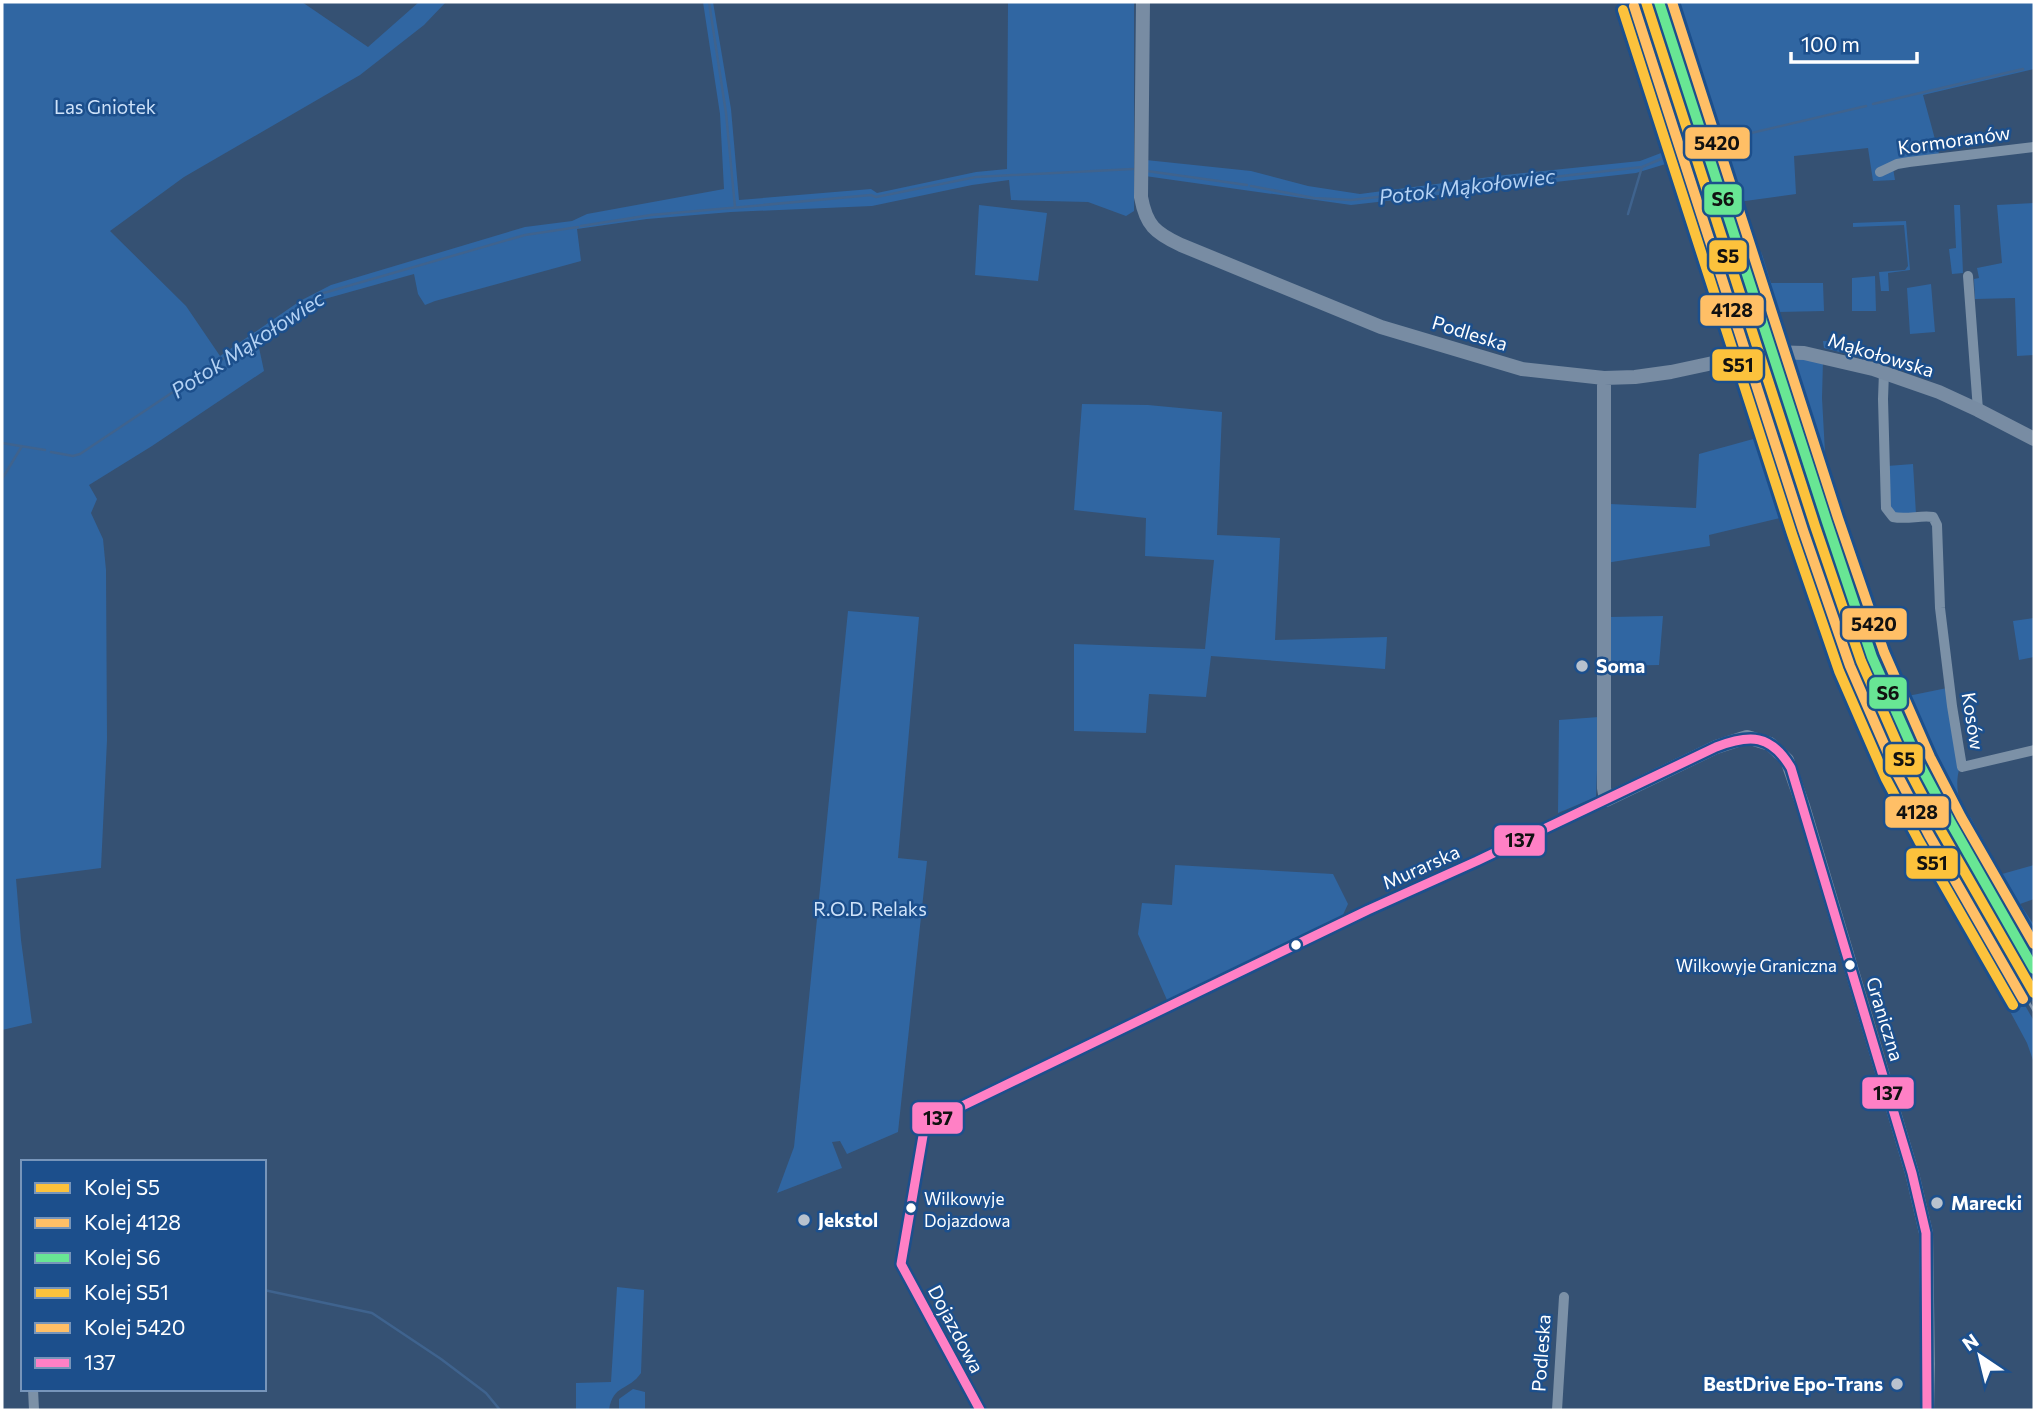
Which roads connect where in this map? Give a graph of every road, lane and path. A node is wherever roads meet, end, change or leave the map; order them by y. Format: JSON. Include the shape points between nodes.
{"nodes":[{"id":1,"x":1143,"y":2,"type":"edge"},
{"id":2,"x":2034,"y":147,"type":"edge"},
{"id":3,"x":1880,"y":172,"type":"dead end"},
{"id":4,"x":1968,"y":276,"type":"dead end"},
{"id":5,"x":1884,"y":372,"type":"junction"},
{"id":6,"x":1604,"y":378,"type":"junction"},
{"id":7,"x":1978,"y":410,"type":"junction"},
{"id":8,"x":2034,"y":439,"type":"edge"},
{"id":9,"x":2034,"y":751,"type":"edge"},
{"id":10,"x":1606,"y":800,"type":"junction"},
{"id":11,"x":901,"y":1264,"type":"joint"},
{"id":12,"x":1564,"y":1297,"type":"dead end"},
{"id":13,"x":33,"y":1391,"type":"edge"},
{"id":14,"x":34,"y":1410,"type":"edge"},
{"id":15,"x":980,"y":1410,"type":"edge"},
{"id":16,"x":1557,"y":1410,"type":"edge"},
{"id":17,"x":1927,"y":1410,"type":"edge"}],
"edges":[{"from":1,"to":6,"type":"street","name":"Podleska","via":[[1140,197],[1150,224],[1162,236],[1381,327],[1522,369]]},
{"from":2,"to":3,"type":"street","name":"Kormoranów","via":[[1909,162]]},
{"from":4,"to":7,"type":"street"},
{"from":5,"to":6,"type":"street","name":"Mąkołowska","via":[[1826,356],[1771,351],[1659,374]]},
{"from":5,"to":7,"type":"street","name":"Mąkołowska"},
{"from":5,"to":9,"type":"street","name":"Kosów","via":[[1886,508],[1893,517],[1936,520],[1940,608],[1962,767]]},
{"from":6,"to":10,"type":"street"},
{"from":7,"to":8,"type":"street","name":"Mąkołowska"},
{"from":10,"to":11,"type":"street","name":"Murarska","via":[[925,1124]]},
{"from":10,"to":17,"type":"street","name":"Graniczna","via":[[1716,747],[1747,737],[1770,744],[1787,760],[1926,1233]]},
{"from":11,"to":15,"type":"street","name":"Dojazdowa"},
{"from":12,"to":16,"type":"street","name":"Podleska"},
{"from":13,"to":14,"type":"street"}]}
